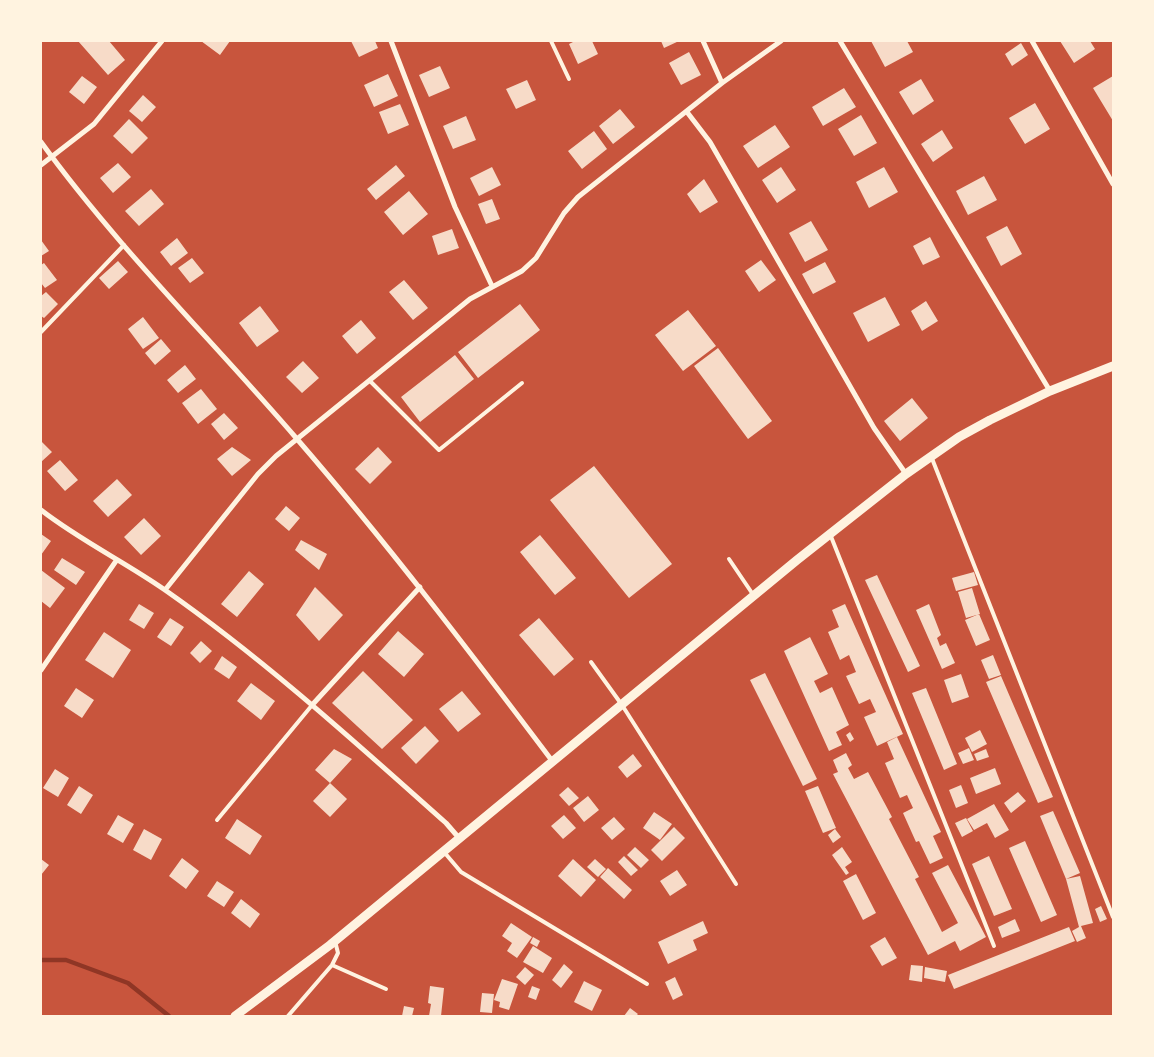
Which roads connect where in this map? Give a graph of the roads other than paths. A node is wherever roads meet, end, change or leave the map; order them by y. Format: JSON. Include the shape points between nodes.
{"nodes":[{"id":1,"x":162,"y":41,"type":"edge"},
{"id":2,"x":391,"y":41,"type":"edge"},
{"id":3,"x":551,"y":41,"type":"edge"},
{"id":4,"x":703,"y":41,"type":"edge"},
{"id":5,"x":781,"y":41,"type":"edge"},
{"id":6,"x":840,"y":41,"type":"edge"},
{"id":7,"x":1032,"y":41,"type":"edge"},
{"id":8,"x":569,"y":79,"type":"dead end"},
{"id":9,"x":722,"y":83,"type":"junction"},
{"id":10,"x":687,"y":112,"type":"junction"},
{"id":11,"x":41,"y":142,"type":"edge"},
{"id":12,"x":52,"y":158,"type":"junction"},
{"id":13,"x":41,"y":165,"type":"edge"},
{"id":14,"x":1113,"y":184,"type":"edge"},
{"id":15,"x":124,"y":245,"type":"junction"},
{"id":16,"x":492,"y":286,"type":"junction"},
{"id":17,"x":41,"y":332,"type":"edge"},
{"id":18,"x":1113,"y":366,"type":"edge"},
{"id":19,"x":370,"y":381,"type":"junction"},
{"id":20,"x":522,"y":383,"type":"dead end"},
{"id":21,"x":1050,"y":391,"type":"junction"},
{"id":22,"x":298,"y":439,"type":"junction"},
{"id":23,"x":931,"y":456,"type":"junction"},
{"id":24,"x":906,"y":474,"type":"junction"},
{"id":25,"x":41,"y":510,"type":"edge"},
{"id":26,"x":830,"y":534,"type":"junction"},
{"id":27,"x":728,"y":559,"type":"dead end"},
{"id":28,"x":116,"y":561,"type":"junction"},
{"id":29,"x":420,"y":586,"type":"junction"},
{"id":30,"x":164,"y":590,"type":"junction"},
{"id":31,"x":754,"y":596,"type":"junction"},
{"id":32,"x":591,"y":662,"type":"dead end"},
{"id":33,"x":41,"y":670,"type":"edge"},
{"id":34,"x":313,"y":704,"type":"junction"},
{"id":35,"x":622,"y":705,"type":"junction"},
{"id":36,"x":553,"y":762,"type":"junction"},
{"id":37,"x":217,"y":820,"type":"dead end"},
{"id":38,"x":460,"y":838,"type":"junction"},
{"id":39,"x":444,"y":852,"type":"junction"},
{"id":40,"x":736,"y":884,"type":"dead end"},
{"id":41,"x":1113,"y":917,"type":"edge"},
{"id":42,"x":335,"y":940,"type":"junction"},
{"id":43,"x":994,"y":946,"type":"dead end"},
{"id":44,"x":332,"y":965,"type":"junction"},
{"id":45,"x":647,"y":984,"type":"dead end"},
{"id":46,"x":386,"y":988,"type":"dead end"},
{"id":47,"x":235,"y":1016,"type":"edge"},
{"id":48,"x":288,"y":1016,"type":"edge"}],
"edges":[{"from":1,"to":12,"type":"street","via":[[94,124]]},
{"from":2,"to":16,"type":"street","via":[[455,207]]},
{"from":3,"to":8,"type":"lane"},
{"from":4,"to":9,"type":"street"},
{"from":5,"to":9,"type":"street"},
{"from":6,"to":21,"type":"street"},
{"from":7,"to":14,"type":"street"},
{"from":9,"to":10,"type":"street"},
{"from":10,"to":16,"type":"street","via":[[578,197],[536,258],[522,271]]},
{"from":10,"to":24,"type":"street","via":[[710,142],[874,428]]},
{"from":11,"to":12,"type":"street"},
{"from":12,"to":13,"type":"street"},
{"from":12,"to":15,"type":"street"},
{"from":15,"to":17,"type":"lane"},
{"from":15,"to":22,"type":"street"},
{"from":16,"to":19,"type":"street","via":[[470,299]]},
{"from":18,"to":21,"type":"street"},
{"from":19,"to":20,"type":"lane","via":[[438,450]]},
{"from":19,"to":22,"type":"street"},
{"from":21,"to":23,"type":"street","via":[[958,437]]},
{"from":22,"to":29,"type":"street"},
{"from":22,"to":30,"type":"street","via":[[258,474]]},
{"from":23,"to":24,"type":"street"},
{"from":23,"to":41,"type":"lane"},
{"from":24,"to":26,"type":"street"},
{"from":25,"to":28,"type":"street"},
{"from":26,"to":31,"type":"street"},
{"from":26,"to":43,"type":"lane"},
{"from":27,"to":31,"type":"lane"},
{"from":28,"to":30,"type":"street"},
{"from":28,"to":33,"type":"street"},
{"from":29,"to":34,"type":"street"},
{"from":29,"to":36,"type":"street"},
{"from":30,"to":34,"type":"street"},
{"from":31,"to":35,"type":"street"},
{"from":32,"to":35,"type":"lane"},
{"from":34,"to":37,"type":"lane"},
{"from":34,"to":38,"type":"street"},
{"from":35,"to":36,"type":"street"},
{"from":35,"to":40,"type":"lane"},
{"from":36,"to":38,"type":"street"},
{"from":38,"to":39,"type":"street"},
{"from":39,"to":42,"type":"street"},
{"from":39,"to":45,"type":"lane","via":[[461,872]]},
{"from":42,"to":44,"type":"lane","via":[[338,953]]},
{"from":42,"to":47,"type":"street"},
{"from":44,"to":46,"type":"lane"},
{"from":44,"to":48,"type":"lane"}]}
